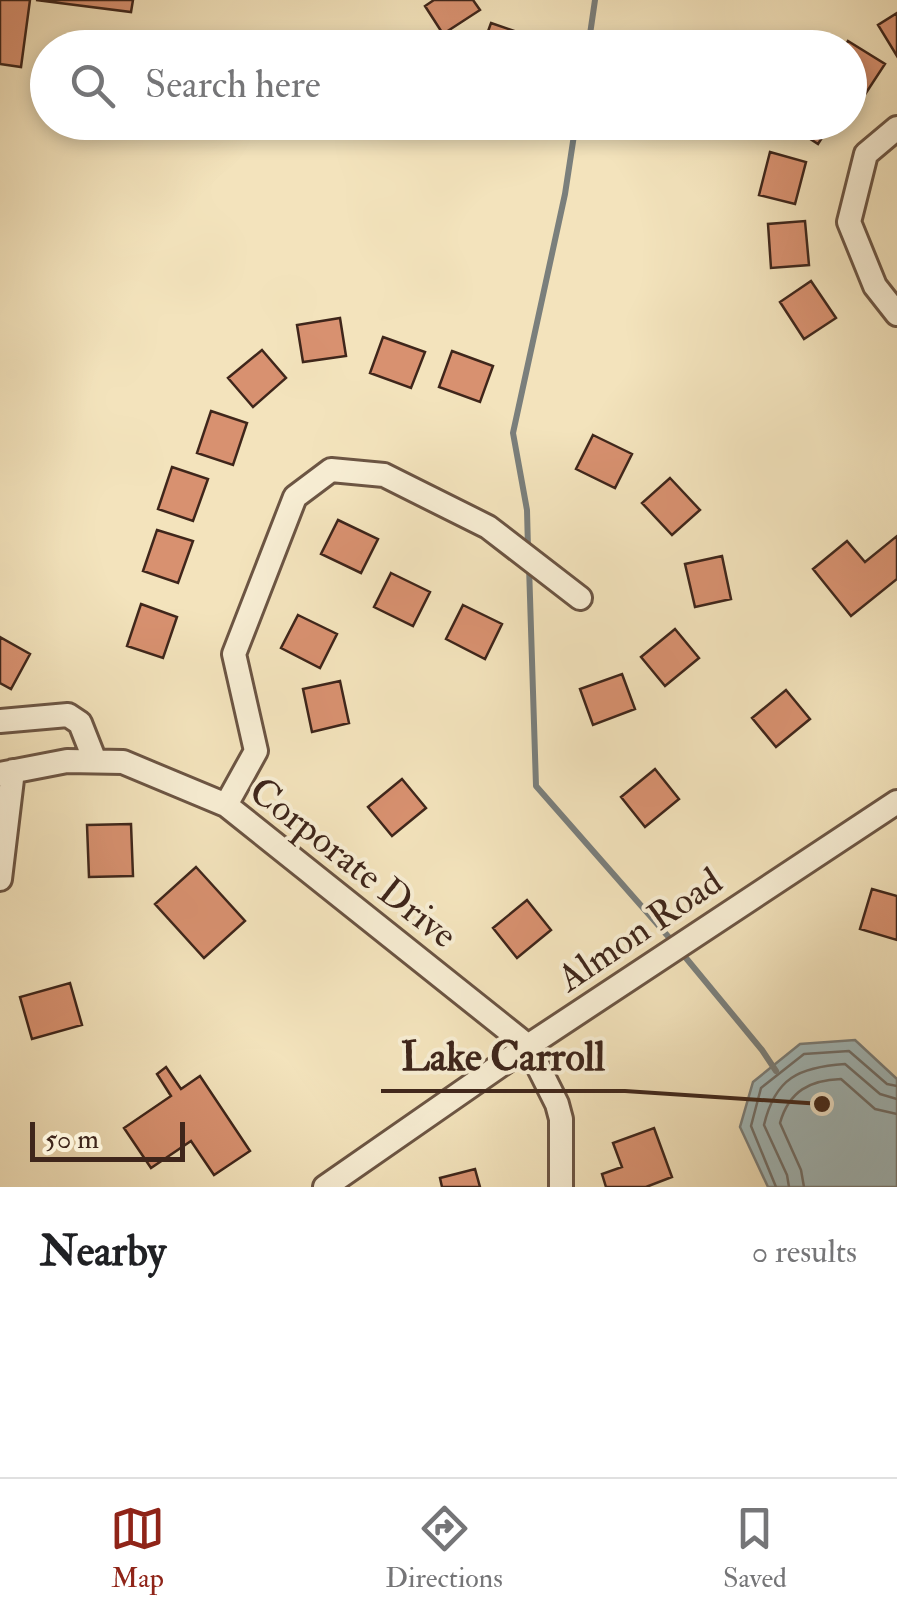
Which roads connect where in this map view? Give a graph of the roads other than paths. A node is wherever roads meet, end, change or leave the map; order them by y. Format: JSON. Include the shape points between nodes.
{"nodes":[{"id":1,"x":897,"y":128,"type":"edge"},
{"id":2,"x":897,"y":314,"type":"edge"},
{"id":3,"x":580,"y":598,"type":"dead end"},
{"id":4,"x":0,"y":721,"type":"edge"},
{"id":5,"x":94,"y":761,"type":"junction"},
{"id":6,"x":7,"y":772,"type":"edge"},
{"id":7,"x":897,"y":802,"type":"edge"},
{"id":8,"x":226,"y":805,"type":"junction"},
{"id":9,"x":0,"y":879,"type":"edge"},
{"id":10,"x":528,"y":1046,"type":"junction"},
{"id":11,"x":326,"y":1187,"type":"edge"},
{"id":12,"x":561,"y":1187,"type":"edge"}],
"edges":[{"from":1,"to":2,"type":"street","via":[[866,154],[849,222],[875,286]]},
{"from":3,"to":8,"type":"street","via":[[488,527],[384,475],[331,470],[296,498],[234,654],[256,751]]},
{"from":4,"to":5,"type":"street","via":[[68,715],[80,723]]},
{"from":5,"to":6,"type":"street","name":"Corporate Drive"},
{"from":5,"to":8,"type":"street","name":"Corporate Drive","via":[[123,762]]},
{"from":6,"to":9,"type":"street"},
{"from":7,"to":10,"type":"street","name":"Almon Road"},
{"from":8,"to":10,"type":"street","name":"Corporate Drive"},
{"from":10,"to":11,"type":"street","name":"Almon Road"},
{"from":10,"to":12,"type":"street","via":[[561,1120]]}]}
